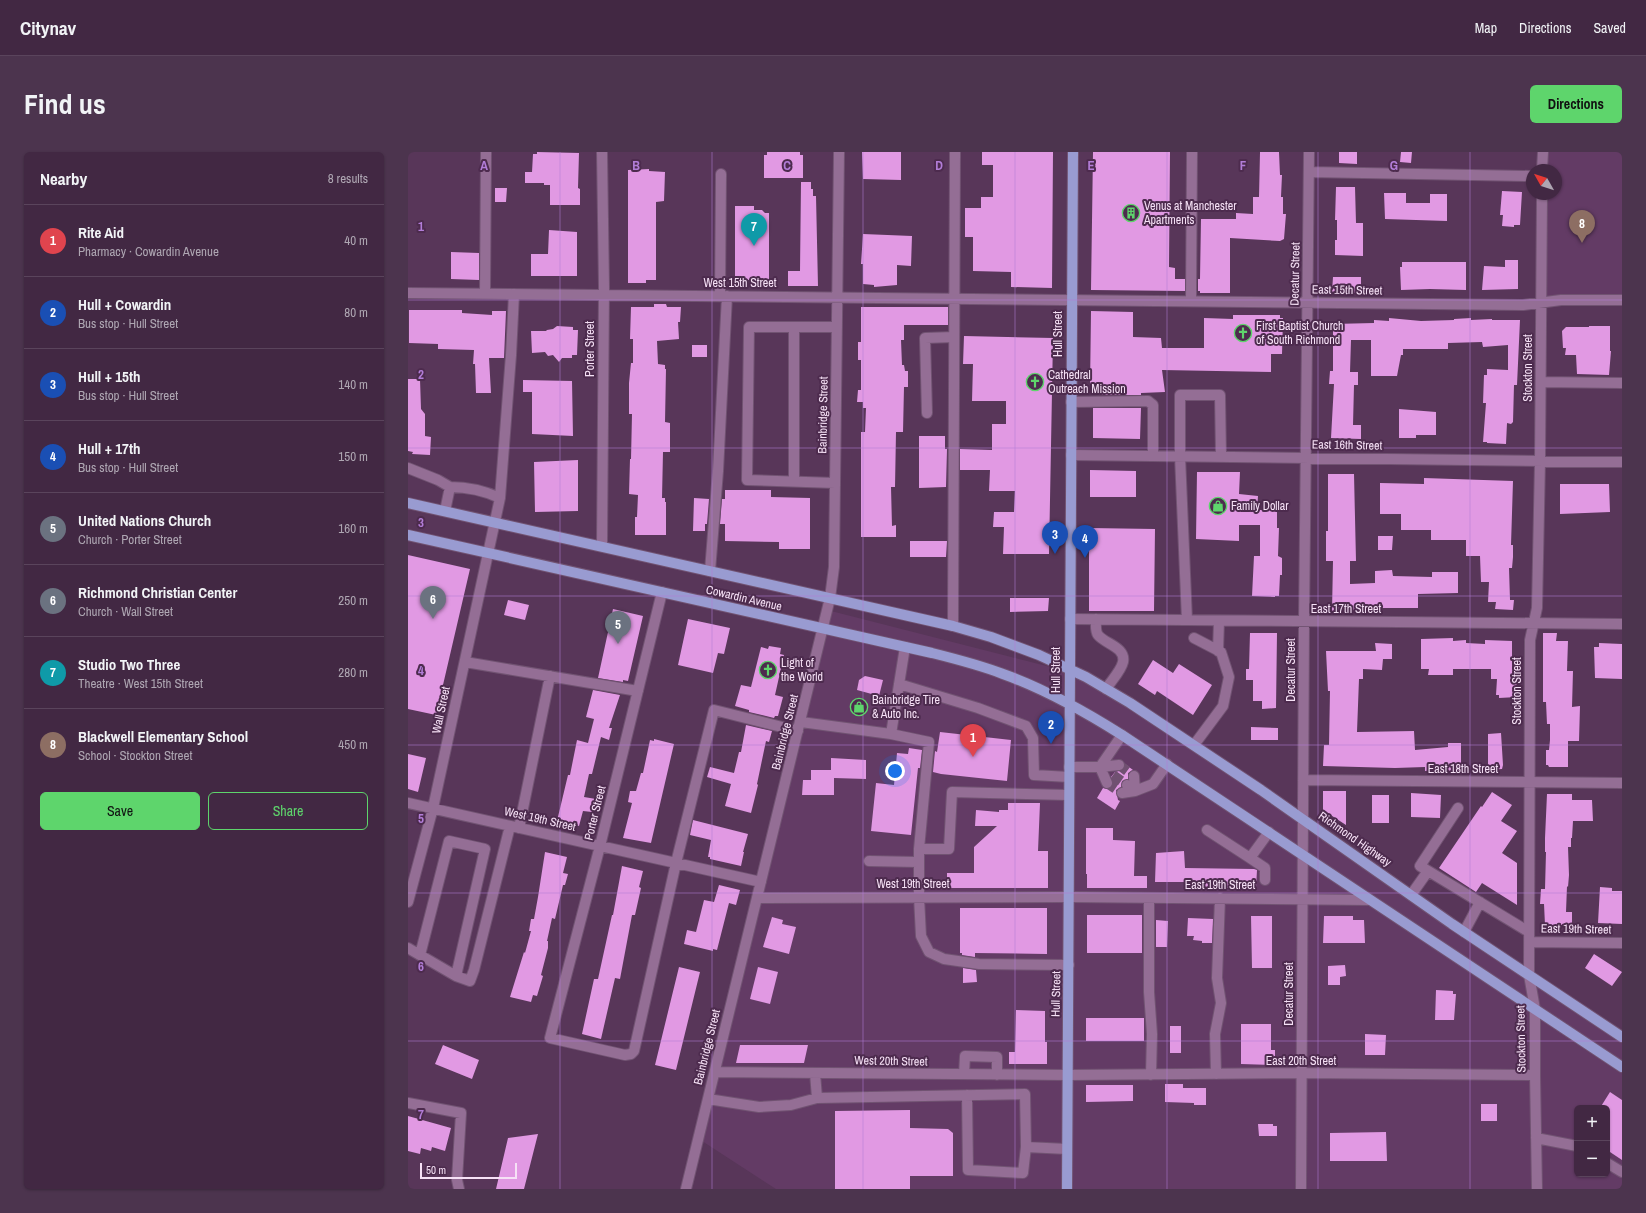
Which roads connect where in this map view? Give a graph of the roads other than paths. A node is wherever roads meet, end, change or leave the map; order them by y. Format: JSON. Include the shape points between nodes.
{"nodes":[{"id":1,"x":486,"y":152,"type":"edge"},
{"id":2,"x":602,"y":152,"type":"edge"},
{"id":3,"x":838,"y":152,"type":"edge"},
{"id":4,"x":955,"y":152,"type":"edge"},
{"id":5,"x":1073,"y":152,"type":"edge"},
{"id":6,"x":1192,"y":152,"type":"edge"},
{"id":7,"x":1309,"y":152,"type":"edge"},
{"id":8,"x":1542,"y":152,"type":"edge"},
{"id":9,"x":1542,"y":164,"type":"edge"},
{"id":10,"x":1309,"y":172,"type":"junction"},
{"id":11,"x":721,"y":174,"type":"dead end"},
{"id":12,"x":1526,"y":176,"type":"edge"},
{"id":13,"x":1542,"y":200,"type":"edge"},
{"id":14,"x":408,"y":293,"type":"edge"},
{"id":15,"x":485,"y":294,"type":"junction"},
{"id":16,"x":514,"y":294,"type":"junction"},
{"id":17,"x":604,"y":296,"type":"junction"},
{"id":18,"x":723,"y":296,"type":"junction"},
{"id":19,"x":838,"y":297,"type":"junction"},
{"id":20,"x":954,"y":298,"type":"junction"},
{"id":21,"x":1071,"y":299,"type":"junction"},
{"id":22,"x":1622,"y":300,"type":"edge"},
{"id":23,"x":1191,"y":301,"type":"junction"},
{"id":24,"x":1541,"y":302,"type":"junction"},
{"id":25,"x":1308,"y":303,"type":"junction"},
{"id":26,"x":794,"y":327,"type":"junction"},
{"id":27,"x":837,"y":327,"type":"junction"},
{"id":28,"x":954,"y":337,"type":"junction"},
{"id":29,"x":1541,"y":382,"type":"junction"},
{"id":30,"x":1622,"y":382,"type":"edge"},
{"id":31,"x":1071,"y":402,"type":"junction"},
{"id":32,"x":927,"y":413,"type":"dead end"},
{"id":33,"x":1071,"y":455,"type":"junction"},
{"id":34,"x":1153,"y":456,"type":"junction"},
{"id":35,"x":1180,"y":456,"type":"junction"},
{"id":36,"x":1221,"y":457,"type":"junction"},
{"id":37,"x":1305,"y":457,"type":"junction"},
{"id":38,"x":1540,"y":461,"type":"junction"},
{"id":39,"x":1622,"y":462,"type":"edge"},
{"id":40,"x":408,"y":468,"type":"edge"},
{"id":41,"x":794,"y":481,"type":"junction"},
{"id":42,"x":835,"y":483,"type":"junction"},
{"id":43,"x":450,"y":487,"type":"junction"},
{"id":44,"x":500,"y":498,"type":"junction"},
{"id":45,"x":408,"y":503,"type":"edge"},
{"id":46,"x":445,"y":511,"type":"junction"},
{"id":47,"x":495,"y":522,"type":"junction"},
{"id":48,"x":408,"y":535,"type":"edge"},
{"id":49,"x":602,"y":546,"type":"junction"},
{"id":50,"x":489,"y":554,"type":"junction"},
{"id":51,"x":710,"y":571,"type":"junction"},
{"id":52,"x":662,"y":592,"type":"junction"},
{"id":53,"x":830,"y":598,"type":"junction"},
{"id":54,"x":1070,"y":619,"type":"junction"},
{"id":55,"x":1096,"y":619,"type":"junction"},
{"id":56,"x":1187,"y":620,"type":"junction"},
{"id":57,"x":1219,"y":621,"type":"junction"},
{"id":58,"x":1304,"y":622,"type":"junction"},
{"id":59,"x":1534,"y":623,"type":"junction"},
{"id":60,"x":1622,"y":624,"type":"edge"},
{"id":61,"x":952,"y":626,"type":"junction"},
{"id":62,"x":824,"y":629,"type":"junction"},
{"id":63,"x":1194,"y":638,"type":"dead end"},
{"id":64,"x":905,"y":647,"type":"junction"},
{"id":65,"x":1218,"y":651,"type":"junction"},
{"id":66,"x":465,"y":662,"type":"junction"},
{"id":67,"x":1069,"y":669,"type":"junction"},
{"id":68,"x":550,"y":676,"type":"junction"},
{"id":69,"x":899,"y":684,"type":"junction"},
{"id":70,"x":1106,"y":689,"type":"junction"},
{"id":71,"x":638,"y":691,"type":"junction"},
{"id":72,"x":1069,"y":704,"type":"junction"},
{"id":73,"x":800,"y":726,"type":"junction"},
{"id":74,"x":891,"y":734,"type":"junction"},
{"id":75,"x":1122,"y":734,"type":"junction"},
{"id":76,"x":1194,"y":745,"type":"junction"},
{"id":77,"x":1167,"y":764,"type":"junction"},
{"id":78,"x":1119,"y":765,"type":"tunnel mouth"},
{"id":79,"x":1069,"y":767,"type":"junction"},
{"id":80,"x":1100,"y":767,"type":"junction"},
{"id":81,"x":1134,"y":776,"type":"dead end"},
{"id":82,"x":1069,"y":778,"type":"junction"},
{"id":83,"x":1110,"y":779,"type":"tunnel mouth"},
{"id":84,"x":1303,"y":780,"type":"junction"},
{"id":85,"x":1530,"y":782,"type":"junction"},
{"id":86,"x":1622,"y":783,"type":"edge"},
{"id":87,"x":1069,"y":795,"type":"junction"},
{"id":88,"x":408,"y":803,"type":"edge"},
{"id":89,"x":433,"y":808,"type":"junction"},
{"id":90,"x":1458,"y":808,"type":"dead end"},
{"id":91,"x":1302,"y":818,"type":"junction"},
{"id":92,"x":514,"y":827,"type":"junction"},
{"id":93,"x":1207,"y":830,"type":"dead end"},
{"id":94,"x":1269,"y":832,"type":"junction"},
{"id":95,"x":600,"y":846,"type":"junction"},
{"id":96,"x":485,"y":849,"type":"junction"},
{"id":97,"x":919,"y":849,"type":"junction"},
{"id":98,"x":503,"y":853,"type":"junction"},
{"id":99,"x":1303,"y":855,"type":"junction"},
{"id":100,"x":1250,"y":858,"type":"junction"},
{"id":101,"x":869,"y":861,"type":"dead end"},
{"id":102,"x":918,"y":862,"type":"junction"},
{"id":103,"x":676,"y":863,"type":"junction"},
{"id":104,"x":1428,"y":871,"type":"junction"},
{"id":105,"x":1265,"y":880,"type":"dead end"},
{"id":106,"x":761,"y":882,"type":"junction"},
{"id":107,"x":1411,"y":895,"type":"junction"},
{"id":108,"x":919,"y":897,"type":"junction"},
{"id":109,"x":1069,"y":897,"type":"junction"},
{"id":110,"x":757,"y":898,"type":"junction"},
{"id":111,"x":1149,"y":898,"type":"junction"},
{"id":112,"x":1220,"y":898,"type":"junction"},
{"id":113,"x":1303,"y":899,"type":"junction"},
{"id":114,"x":1370,"y":900,"type":"junction"},
{"id":115,"x":408,"y":902,"type":"edge"},
{"id":116,"x":1480,"y":902,"type":"junction"},
{"id":117,"x":1464,"y":932,"type":"junction"},
{"id":118,"x":1529,"y":937,"type":"junction"},
{"id":119,"x":1622,"y":943,"type":"edge"},
{"id":120,"x":408,"y":948,"type":"edge"},
{"id":121,"x":420,"y":955,"type":"junction"},
{"id":122,"x":1069,"y":965,"type":"junction"},
{"id":123,"x":1529,"y":975,"type":"junction"},
{"id":124,"x":456,"y":976,"type":"junction"},
{"id":125,"x":1536,"y":1009,"type":"junction"},
{"id":126,"x":1622,"y":1036,"type":"edge"},
{"id":127,"x":1622,"y":1067,"type":"edge"},
{"id":128,"x":715,"y":1072,"type":"junction"},
{"id":129,"x":816,"y":1073,"type":"junction"},
{"id":130,"x":964,"y":1074,"type":"junction"},
{"id":131,"x":1216,"y":1074,"type":"junction"},
{"id":132,"x":1302,"y":1074,"type":"junction"},
{"id":133,"x":997,"y":1075,"type":"junction"},
{"id":134,"x":1151,"y":1075,"type":"junction"},
{"id":135,"x":1535,"y":1075,"type":"junction"},
{"id":136,"x":1068,"y":1076,"type":"junction"},
{"id":137,"x":967,"y":1095,"type":"junction"},
{"id":138,"x":817,"y":1098,"type":"junction"},
{"id":139,"x":708,"y":1099,"type":"junction"},
{"id":140,"x":408,"y":1103,"type":"edge"},
{"id":141,"x":1536,"y":1138,"type":"junction"},
{"id":142,"x":1574,"y":1145,"type":"edge"},
{"id":143,"x":1026,"y":1147,"type":"junction"},
{"id":144,"x":1068,"y":1149,"type":"junction"},
{"id":145,"x":1610,"y":1165,"type":"edge"},
{"id":146,"x":1622,"y":1172,"type":"edge"},
{"id":147,"x":459,"y":1189,"type":"edge"},
{"id":148,"x":686,"y":1189,"type":"edge"},
{"id":149,"x":1067,"y":1189,"type":"edge"},
{"id":150,"x":1301,"y":1189,"type":"edge"},
{"id":151,"x":1537,"y":1189,"type":"edge"}],
"edges":[{"from":1,"to":15,"type":"street"},
{"from":2,"to":17,"type":"street","name":"Porter Street"},
{"from":3,"to":19,"type":"street","name":"Bainbridge Street"},
{"from":4,"to":20,"type":"street"},
{"from":5,"to":21,"type":"main road","name":"Hull Street"},
{"from":6,"to":23,"type":"street"},
{"from":7,"to":10,"type":"street","name":"Decatur Street"},
{"from":8,"to":9,"type":"street"},
{"from":10,"to":12,"type":"street"},
{"from":10,"to":25,"type":"street","name":"Decatur Street"},
{"from":11,"to":18,"type":"street"},
{"from":13,"to":24,"type":"street","name":"Stockton Street"},
{"from":14,"to":15,"type":"street","name":"West 15th Street"},
{"from":15,"to":16,"type":"street","name":"West 15th Street"},
{"from":16,"to":17,"type":"street","name":"West 15th Street"},
{"from":16,"to":44,"type":"street","name":"Wall Street"},
{"from":17,"to":18,"type":"street","name":"West 15th Street"},
{"from":17,"to":49,"type":"street","name":"Porter Street"},
{"from":18,"to":19,"type":"street","name":"West 15th Street"},
{"from":18,"to":51,"type":"street","via":[[718,471]]},
{"from":19,"to":20,"type":"street","name":"West 15th Street"},
{"from":19,"to":27,"type":"street","name":"Bainbridge Street"},
{"from":20,"to":21,"type":"street","name":"West 15th Street"},
{"from":20,"to":28,"type":"street"},
{"from":21,"to":23,"type":"street","name":"East 15th Street"},
{"from":21,"to":31,"type":"main road","name":"Hull Street"},
{"from":22,"to":24,"type":"street","name":"East 15th Street"},
{"from":23,"to":25,"type":"street","name":"East 15th Street"},
{"from":24,"to":25,"type":"street","name":"East 15th Street"},
{"from":24,"to":29,"type":"street","name":"Stockton Street"},
{"from":25,"to":37,"type":"street","name":"Decatur Street"},
{"from":26,"to":27,"type":"street"},
{"from":26,"to":41,"type":"street"},
{"from":26,"to":41,"type":"street","via":[[749,327],[747,480]]},
{"from":27,"to":42,"type":"street","name":"Bainbridge Street"},
{"from":28,"to":32,"type":"street","via":[[925,338]]},
{"from":28,"to":61,"type":"street"},
{"from":29,"to":30,"type":"street"},
{"from":29,"to":38,"type":"street","name":"Stockton Street"},
{"from":31,"to":33,"type":"main road","name":"Hull Street"},
{"from":31,"to":34,"type":"street","via":[[1148,401],[1153,404]]},
{"from":33,"to":34,"type":"street","name":"East 16th Street"},
{"from":33,"to":54,"type":"main road","name":"Hull Street"},
{"from":34,"to":35,"type":"street","name":"East 16th Street"},
{"from":35,"to":36,"type":"street","name":"East 16th Street"},
{"from":35,"to":36,"type":"street","via":[[1180,396],[1220,395]]},
{"from":35,"to":56,"type":"street"},
{"from":36,"to":37,"type":"street","name":"East 16th Street"},
{"from":37,"to":38,"type":"street","name":"East 16th Street"},
{"from":37,"to":58,"type":"street","name":"Decatur Street"},
{"from":38,"to":39,"type":"street","name":"East 16th Street"},
{"from":38,"to":59,"type":"street","name":"Stockton Street","via":[[1537,608]]},
{"from":40,"to":43,"type":"street"},
{"from":41,"to":42,"type":"street"},
{"from":42,"to":53,"type":"street","name":"Bainbridge Street","via":[[834,567]]},
{"from":43,"to":44,"type":"street","via":[[479,490]]},
{"from":43,"to":46,"type":"street"},
{"from":44,"to":47,"type":"street","name":"Wall Street"},
{"from":45,"to":46,"type":"main road","name":"Cowardin Avenue"},
{"from":46,"to":47,"type":"main road","name":"Cowardin Avenue"},
{"from":47,"to":49,"type":"main road","name":"Cowardin Avenue"},
{"from":47,"to":50,"type":"street","name":"Wall Street"},
{"from":48,"to":50,"type":"main road","name":"Cowardin Avenue"},
{"from":49,"to":51,"type":"main road","name":"Cowardin Avenue"},
{"from":50,"to":52,"type":"main road","name":"Cowardin Avenue"},
{"from":50,"to":66,"type":"street","name":"Wall Street"},
{"from":51,"to":53,"type":"main road","name":"Cowardin Avenue"},
{"from":52,"to":62,"type":"main road","name":"Cowardin Avenue"},
{"from":52,"to":71,"type":"street","name":"Porter Street"},
{"from":53,"to":61,"type":"main road","name":"Cowardin Avenue"},
{"from":53,"to":62,"type":"street","name":"Bainbridge Street"},
{"from":54,"to":55,"type":"street","name":"East 17th Street"},
{"from":54,"to":67,"type":"main road","name":"Hull Street"},
{"from":55,"to":56,"type":"street","name":"East 17th Street"},
{"from":55,"to":70,"type":"street","via":[[1098,635],[1115,646],[1123,656],[1123,662]]},
{"from":56,"to":57,"type":"street","name":"East 17th Street"},
{"from":57,"to":58,"type":"street","name":"East 17th Street"},
{"from":57,"to":65,"type":"street"},
{"from":58,"to":59,"type":"street","name":"East 17th Street"},
{"from":58,"to":84,"type":"street","name":"Decatur Street"},
{"from":59,"to":60,"type":"street","name":"East 17th Street"},
{"from":59,"to":85,"type":"street","name":"Stockton Street","via":[[1530,640]]},
{"from":61,"to":67,"type":"main road","name":"Cowardin Avenue","via":[[1013,645]]},
{"from":62,"to":64,"type":"main road","name":"Cowardin Avenue"},
{"from":62,"to":73,"type":"street","name":"Bainbridge Street"},
{"from":63,"to":65,"type":"street"},
{"from":64,"to":69,"type":"street"},
{"from":64,"to":72,"type":"main road","name":"Cowardin Avenue","via":[[998,672]]},
{"from":65,"to":76,"type":"street","via":[[1221,652],[1229,677],[1223,706]]},
{"from":66,"to":68,"type":"street"},
{"from":66,"to":89,"type":"street","name":"Wall Street"},
{"from":67,"to":70,"type":"main road","name":"Richmond Highway"},
{"from":67,"to":72,"type":"main road","name":"Hull Street"},
{"from":68,"to":71,"type":"street"},
{"from":68,"to":92,"type":"street"},
{"from":69,"to":74,"type":"street"},
{"from":69,"to":82,"type":"street","via":[[978,708],[1026,726],[1033,738],[1034,775]]},
{"from":70,"to":76,"type":"main road","name":"Richmond Highway"},
{"from":71,"to":95,"type":"street","name":"Porter Street"},
{"from":72,"to":75,"type":"main road"},
{"from":72,"to":79,"type":"main road","name":"Hull Street"},
{"from":73,"to":74,"type":"street"},
{"from":73,"to":103,"type":"street","via":[[714,710]]},
{"from":73,"to":106,"type":"street","name":"Bainbridge Street"},
{"from":74,"to":97,"type":"street","via":[[929,742]]},
{"from":75,"to":77,"type":"main road"},
{"from":75,"to":80,"type":"street"},
{"from":76,"to":91,"type":"main road","name":"Richmond Highway"},
{"from":77,"to":81,"type":"street","via":[[1153,784],[1128,790]]},
{"from":77,"to":94,"type":"main road"},
{"from":78,"to":80,"type":"street"},
{"from":79,"to":80,"type":"street"},
{"from":79,"to":82,"type":"main road","name":"Hull Street"},
{"from":80,"to":83,"type":"street"},
{"from":82,"to":87,"type":"main road","name":"Hull Street"},
{"from":84,"to":85,"type":"street","name":"East 18th Street"},
{"from":84,"to":91,"type":"street","name":"Decatur Street"},
{"from":85,"to":86,"type":"street","name":"East 18th Street"},
{"from":85,"to":118,"type":"street","name":"Stockton Street"},
{"from":87,"to":97,"type":"street","via":[[952,792],[949,848]]},
{"from":87,"to":109,"type":"main road","name":"Hull Street"},
{"from":88,"to":89,"type":"street","name":"West 19th Street"},
{"from":89,"to":92,"type":"street","name":"West 19th Street"},
{"from":89,"to":115,"type":"street","name":"Wall Street"},
{"from":90,"to":104,"type":"street","via":[[1420,866]]},
{"from":91,"to":99,"type":"street","name":"Decatur Street"},
{"from":91,"to":107,"type":"main road","name":"Richmond Highway"},
{"from":92,"to":95,"type":"street","name":"West 19th Street"},
{"from":92,"to":98,"type":"street"},
{"from":93,"to":100,"type":"street"},
{"from":94,"to":99,"type":"main road"},
{"from":94,"to":100,"type":"street"},
{"from":95,"to":103,"type":"street","name":"West 19th Street"},
{"from":95,"to":103,"type":"street","name":"Porter Street","via":[[550,1038],[625,1055],[634,1051]]},
{"from":96,"to":98,"type":"street"},
{"from":96,"to":121,"type":"street","via":[[449,841]]},
{"from":96,"to":124,"type":"street"},
{"from":97,"to":102,"type":"street"},
{"from":98,"to":124,"type":"street","via":[[470,981]]},
{"from":99,"to":113,"type":"street","name":"Decatur Street"},
{"from":99,"to":114,"type":"main road"},
{"from":100,"to":105,"type":"street","via":[[1265,868]]},
{"from":101,"to":102,"type":"street"},
{"from":102,"to":108,"type":"street"},
{"from":103,"to":106,"type":"street","name":"West 19th Street"},
{"from":104,"to":107,"type":"street"},
{"from":104,"to":116,"type":"street"},
{"from":106,"to":110,"type":"street","name":"Bainbridge Street"},
{"from":107,"to":117,"type":"main road","name":"Richmond Highway"},
{"from":108,"to":109,"type":"street","name":"West 19th Street"},
{"from":108,"to":110,"type":"street","name":"West 19th Street"},
{"from":108,"to":122,"type":"street","via":[[921,936],[929,952],[944,959],[979,964]]},
{"from":109,"to":111,"type":"street","name":"East 19th Street"},
{"from":109,"to":122,"type":"main road","name":"Hull Street"},
{"from":110,"to":128,"type":"street","name":"Bainbridge Street"},
{"from":111,"to":112,"type":"street","name":"East 19th Street"},
{"from":111,"to":134,"type":"street"},
{"from":112,"to":113,"type":"street","name":"East 19th Street"},
{"from":112,"to":131,"type":"street","via":[[1217,978],[1221,1003],[1215,1034]]},
{"from":113,"to":114,"type":"street","name":"East 19th Street"},
{"from":113,"to":132,"type":"street","name":"Decatur Street"},
{"from":114,"to":125,"type":"main road"},
{"from":116,"to":117,"type":"street"},
{"from":116,"to":118,"type":"street"},
{"from":117,"to":123,"type":"main road","name":"Richmond Highway"},
{"from":118,"to":119,"type":"street","name":"East 19th Street"},
{"from":118,"to":123,"type":"street","name":"Stockton Street"},
{"from":120,"to":121,"type":"street"},
{"from":121,"to":124,"type":"street"},
{"from":122,"to":136,"type":"main road","name":"Hull Street"},
{"from":123,"to":125,"type":"street","name":"Stockton Street"},
{"from":123,"to":126,"type":"main road","name":"Richmond Highway"},
{"from":125,"to":127,"type":"main road"},
{"from":125,"to":135,"type":"street","name":"Stockton Street"},
{"from":128,"to":129,"type":"street","name":"West 20th Street"},
{"from":128,"to":139,"type":"street","name":"Bainbridge Street"},
{"from":129,"to":130,"type":"street","name":"West 20th Street"},
{"from":129,"to":138,"type":"street"},
{"from":130,"to":133,"type":"street","name":"West 20th Street"},
{"from":130,"to":133,"type":"street","via":[[965,1056],[997,1057]]},
{"from":131,"to":132,"type":"street","name":"East 20th Street"},
{"from":131,"to":134,"type":"street","name":"East 20th Street"},
{"from":132,"to":135,"type":"street","name":"East 20th Street"},
{"from":132,"to":150,"type":"street","name":"Decatur Street"},
{"from":133,"to":136,"type":"street","name":"West 20th Street"},
{"from":134,"to":136,"type":"street","name":"East 20th Street"},
{"from":135,"to":141,"type":"street","name":"Stockton Street"},
{"from":136,"to":144,"type":"main road","name":"Hull Street"},
{"from":137,"to":138,"type":"street"},
{"from":137,"to":143,"type":"street","via":[[1025,1094]]},
{"from":137,"to":143,"type":"street","via":[[968,1170],[1023,1173]]},
{"from":138,"to":139,"type":"street","via":[[791,1105],[759,1107]]},
{"from":139,"to":148,"type":"street","name":"Bainbridge Street"},
{"from":140,"to":147,"type":"street","via":[[461,1113],[457,1180]]},
{"from":141,"to":142,"type":"street"},
{"from":141,"to":151,"type":"street","name":"Stockton Street"},
{"from":143,"to":144,"type":"street"},
{"from":144,"to":149,"type":"main road","name":"Hull Street"},
{"from":145,"to":146,"type":"street"}]}
